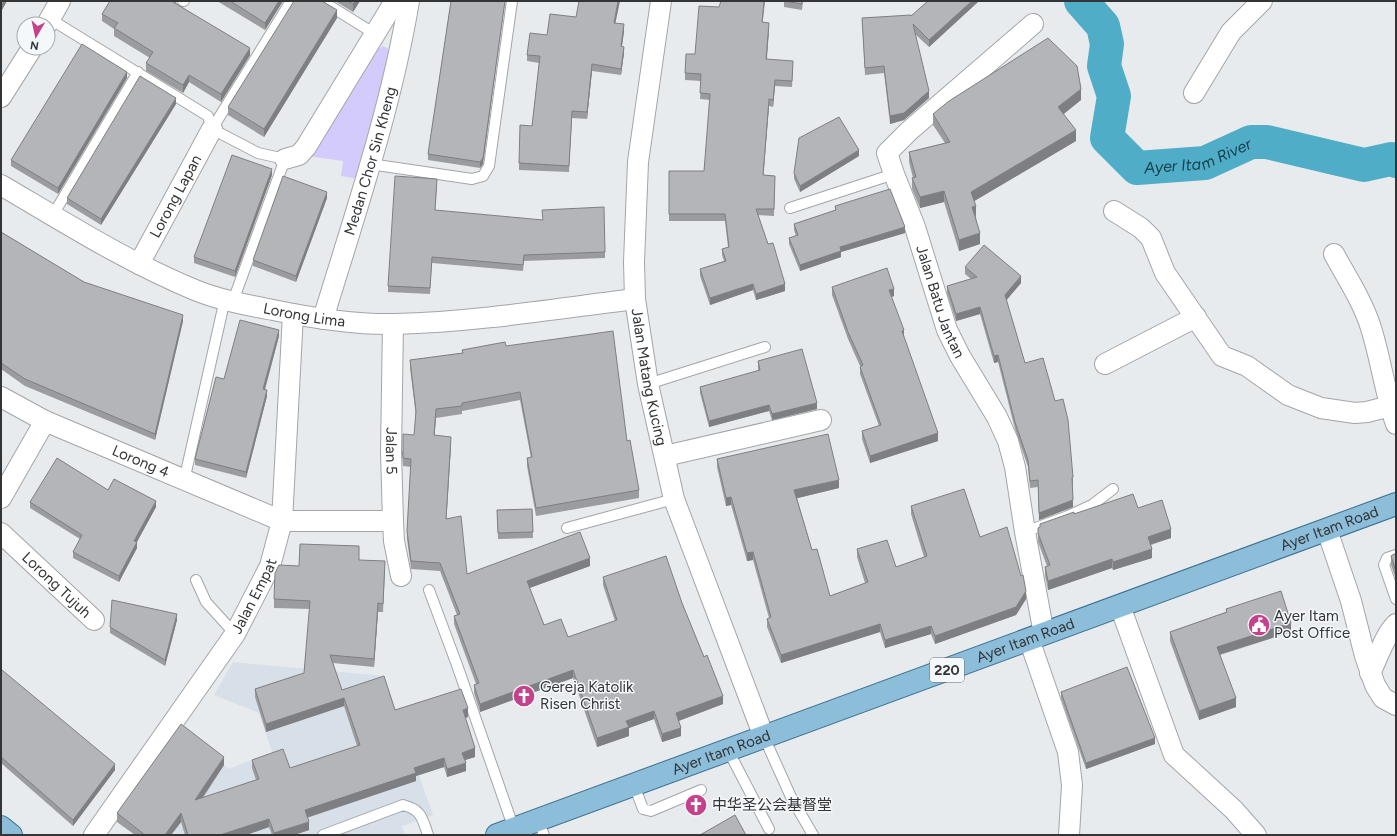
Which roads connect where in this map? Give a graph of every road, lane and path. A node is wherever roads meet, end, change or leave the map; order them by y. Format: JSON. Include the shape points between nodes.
{"nodes":[{"id":1,"x":291,"y":1,"type":"edge"},
{"id":2,"x":322,"y":1,"type":"edge"},
{"id":3,"x":395,"y":1,"type":"edge"},
{"id":4,"x":409,"y":1,"type":"edge"},
{"id":5,"x":512,"y":1,"type":"edge"},
{"id":6,"x":661,"y":1,"type":"edge"},
{"id":7,"x":1262,"y":1,"type":"edge"},
{"id":8,"x":55,"y":9,"type":"edge"},
{"id":9,"x":1033,"y":24,"type":"dead end"},
{"id":10,"x":375,"y":34,"type":"junction"},
{"id":11,"x":27,"y":56,"type":"edge"},
{"id":12,"x":138,"y":72,"type":"junction"},
{"id":13,"x":1194,"y":93,"type":"dead end"},
{"id":14,"x":1,"y":97,"type":"edge"},
{"id":15,"x":212,"y":129,"type":"junction"},
{"id":16,"x":285,"y":159,"type":"junction"},
{"id":17,"x":370,"y":164,"type":"junction"},
{"id":18,"x":894,"y":174,"type":"junction"},
{"id":19,"x":1,"y":185,"type":"edge"},
{"id":20,"x":790,"y":208,"type":"dead end"},
{"id":21,"x":1114,"y":211,"type":"dead end"},
{"id":22,"x":52,"y":215,"type":"junction"},
{"id":23,"x":1334,"y":254,"type":"dead end"},
{"id":24,"x":139,"y":264,"type":"junction"},
{"id":25,"x":635,"y":299,"type":"junction"},
{"id":26,"x":229,"y":300,"type":"junction"},
{"id":27,"x":293,"y":314,"type":"junction"},
{"id":28,"x":1196,"y":317,"type":"junction"},
{"id":29,"x":324,"y":319,"type":"junction"},
{"id":30,"x":393,"y":324,"type":"junction"},
{"id":31,"x":765,"y":347,"type":"dead end"},
{"id":32,"x":1105,"y":364,"type":"dead end"},
{"id":33,"x":648,"y":384,"type":"junction"},
{"id":34,"x":1,"y":397,"type":"edge"},
{"id":35,"x":1393,"y":415,"type":"edge"},
{"id":36,"x":821,"y":420,"type":"dead end"},
{"id":37,"x":45,"y":421,"type":"junction"},
{"id":38,"x":665,"y":456,"type":"junction"},
{"id":39,"x":184,"y":481,"type":"junction"},
{"id":40,"x":1112,"y":489,"type":"dead end"},
{"id":41,"x":1,"y":498,"type":"edge"},
{"id":42,"x":674,"y":499,"type":"junction"},
{"id":43,"x":1396,"y":504,"type":"edge"},
{"id":44,"x":282,"y":520,"type":"junction"},
{"id":45,"x":393,"y":521,"type":"junction"},
{"id":46,"x":567,"y":528,"type":"dead end"},
{"id":47,"x":1327,"y":530,"type":"junction"},
{"id":48,"x":1025,"y":532,"type":"junction"},
{"id":49,"x":1,"y":533,"type":"edge"},
{"id":50,"x":1396,"y":555,"type":"edge"},
{"id":51,"x":401,"y":576,"type":"dead end"},
{"id":52,"x":196,"y":580,"type":"dead end"},
{"id":53,"x":429,"y":590,"type":"dead end"},
{"id":54,"x":1396,"y":599,"type":"edge"},
{"id":55,"x":1120,"y":606,"type":"junction"},
{"id":56,"x":94,"y":620,"type":"dead end"},
{"id":57,"x":1396,"y":624,"type":"edge"},
{"id":58,"x":235,"y":634,"type":"junction"},
{"id":59,"x":1037,"y":636,"type":"junction"},
{"id":60,"x":1370,"y":673,"type":"junction"},
{"id":61,"x":1396,"y":705,"type":"edge"},
{"id":62,"x":764,"y":737,"type":"junction"},
{"id":63,"x":728,"y":750,"type":"junction"},
{"id":64,"x":634,"y":785,"type":"junction"},
{"id":65,"x":701,"y":790,"type":"dead end"},
{"id":66,"x":1,"y":827,"type":"edge"},
{"id":67,"x":541,"y":827,"type":"edge"},
{"id":68,"x":769,"y":829,"type":"dead end"},
{"id":69,"x":506,"y":832,"type":"edge"},
{"id":70,"x":11,"y":835,"type":"edge"},
{"id":71,"x":94,"y":835,"type":"edge"},
{"id":72,"x":323,"y":835,"type":"edge"},
{"id":73,"x":428,"y":835,"type":"edge"},
{"id":74,"x":813,"y":835,"type":"edge"},
{"id":75,"x":1069,"y":835,"type":"edge"},
{"id":76,"x":1256,"y":835,"type":"edge"}],
"edges":[{"from":1,"to":15,"type":"lane"},
{"from":2,"to":10,"type":"lane"},
{"from":3,"to":10,"type":"street"},
{"from":4,"to":17,"type":"street","name":"Medan Chor Sin Kheng","via":[[398,61]]},
{"from":5,"to":17,"type":"lane","via":[[489,166],[483,176],[472,179]]},
{"from":6,"to":25,"type":"street","name":"Jalan Matang Kucing","via":[[638,162]]},
{"from":7,"to":13,"type":"street","via":[[1231,32]]},
{"from":8,"to":12,"type":"lane"},
{"from":9,"to":18,"type":"street","name":"Jalan Batu Jantan","via":[[887,153]]},
{"from":10,"to":16,"type":"street","via":[[306,147],[299,155]]},
{"from":11,"to":14,"type":"street"},
{"from":12,"to":15,"type":"lane","via":[[208,116]]},
{"from":12,"to":22,"type":"lane"},
{"from":15,"to":16,"type":"lane","via":[[258,153]]},
{"from":15,"to":24,"type":"street","name":"Lorong Lapan"},
{"from":16,"to":26,"type":"lane"},
{"from":17,"to":29,"type":"street","name":"Medan Chor Sin Kheng"},
{"from":18,"to":20,"type":"lane"},
{"from":18,"to":48,"type":"street","name":"Jalan Batu Jantan","via":[[915,227],[947,330],[1008,441],[1016,467]]},
{"from":19,"to":22,"type":"street","name":"Lorong Lima"},
{"from":21,"to":28,"type":"street","via":[[1141,228],[1151,238],[1165,273]]},
{"from":22,"to":24,"type":"street","name":"Lorong Lima"},
{"from":23,"to":35,"type":"street","via":[[1361,303],[1371,328]]},
{"from":24,"to":26,"type":"street","name":"Lorong Lima","via":[[196,290]]},
{"from":25,"to":30,"type":"street","name":"Lorong Lima","via":[[459,321]]},
{"from":25,"to":33,"type":"street","name":"Jalan Matang Kucing"},
{"from":26,"to":27,"type":"street","name":"Lorong Lima"},
{"from":26,"to":39,"type":"lane"},
{"from":27,"to":29,"type":"street","name":"Lorong Lima"},
{"from":27,"to":44,"type":"street","name":"Jalan Empat"},
{"from":28,"to":32,"type":"street"},
{"from":28,"to":35,"type":"street","via":[[1222,356],[1247,366],[1288,395],[1321,408]]},
{"from":29,"to":30,"type":"street","name":"Lorong Lima"},
{"from":30,"to":45,"type":"street","name":"Jalan 5"},
{"from":31,"to":33,"type":"lane"},
{"from":33,"to":38,"type":"street","name":"Jalan Matang Kucing"},
{"from":34,"to":37,"type":"street","name":"Lorong 4"},
{"from":36,"to":38,"type":"street"},
{"from":37,"to":39,"type":"street","name":"Lorong 4"},
{"from":37,"to":41,"type":"street"},
{"from":38,"to":42,"type":"street","name":"Jalan Matang Kucing"},
{"from":39,"to":44,"type":"street","name":"Lorong 4"},
{"from":40,"to":48,"type":"lane","via":[[1092,505]]},
{"from":42,"to":46,"type":"lane"},
{"from":42,"to":62,"type":"street","name":"Jalan Matang Kucing"},
{"from":43,"to":47,"type":"main road","name":"Ayer Itam Road","number":"220"},
{"from":44,"to":45,"type":"street"},
{"from":44,"to":58,"type":"street","name":"Jalan Empat","via":[[270,566]]},
{"from":45,"to":51,"type":"street","name":"Jalan 5","via":[[394,542]]},
{"from":47,"to":55,"type":"main road","name":"Ayer Itam Road","number":"220"},
{"from":47,"to":60,"type":"street","via":[[1351,601]]},
{"from":48,"to":59,"type":"street","name":"Jalan Batu Jantan"},
{"from":49,"to":56,"type":"street","name":"Lorong Tujuh"},
{"from":50,"to":54,"type":"lane","via":[[1387,558],[1384,565]]},
{"from":52,"to":58,"type":"lane","via":[[206,602]]},
{"from":53,"to":69,"type":"lane","via":[[457,665]]},
{"from":55,"to":59,"type":"main road","name":"Ayer Itam Road","number":"220"},
{"from":55,"to":76,"type":"street","via":[[1174,756],[1234,810]]},
{"from":57,"to":60,"type":"street","via":[[1387,635]]},
{"from":58,"to":71,"type":"street","name":"Jalan Empat"},
{"from":59,"to":62,"type":"main road","name":"Ayer Itam Road","number":"220"},
{"from":59,"to":75,"type":"street","name":"Jalan Batu Jantan","via":[[1068,752],[1072,785]]},
{"from":60,"to":61,"type":"street","via":[[1383,698]]},
{"from":62,"to":63,"type":"main road","name":"Ayer Itam Road","number":"220"},
{"from":62,"to":74,"type":"lane","via":[[791,797]]},
{"from":63,"to":64,"type":"main road","name":"Ayer Itam Road","number":"220"},
{"from":63,"to":68,"type":"lane"},
{"from":64,"to":65,"type":"lane","via":[[643,809],[651,811]]},
{"from":64,"to":67,"type":"main road","name":"Ayer Itam Road","number":"220"},
{"from":66,"to":70,"type":"main road"},
{"from":67,"to":69,"type":"main road","name":"Ayer Itam Road","number":"220"},
{"from":72,"to":73,"type":"lane","via":[[403,805],[413,808],[420,814]]}]}
